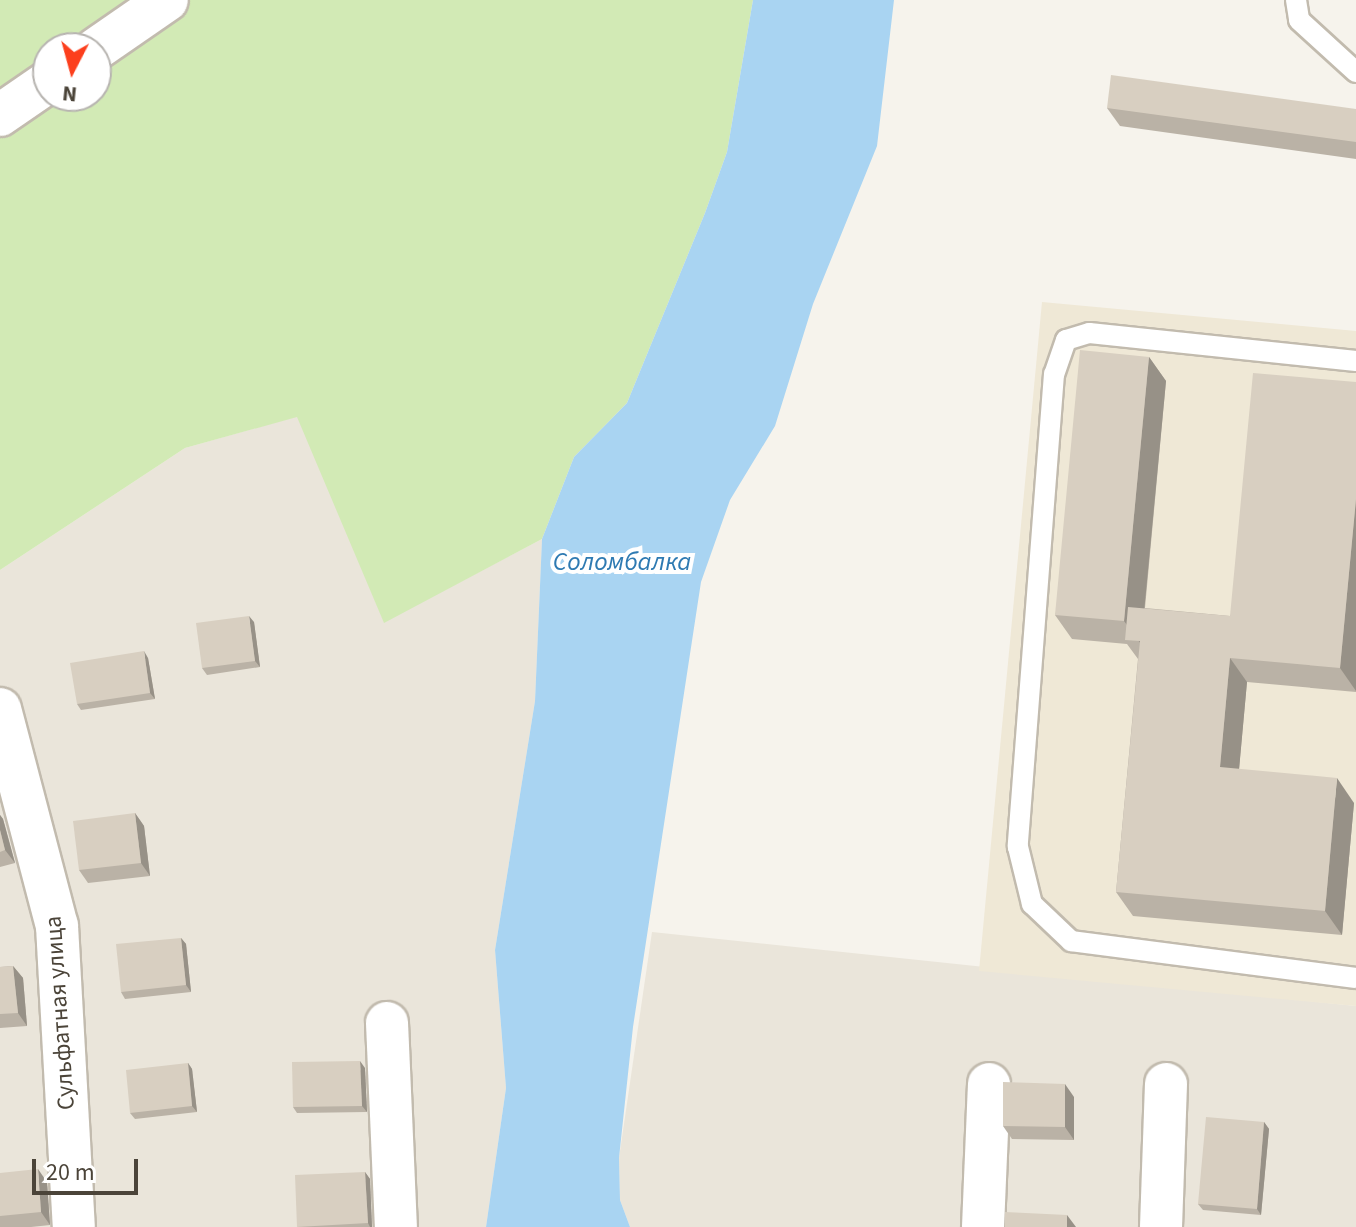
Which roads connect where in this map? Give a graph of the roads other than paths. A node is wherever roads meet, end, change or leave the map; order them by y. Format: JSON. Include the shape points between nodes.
{"nodes":[{"id":1,"x":167,"y":0,"type":"edge"},
{"id":2,"x":1296,"y":0,"type":"edge"},
{"id":3,"x":112,"y":38,"type":"edge"},
{"id":4,"x":1356,"y":72,"type":"edge"},
{"id":5,"x":32,"y":93,"type":"edge"},
{"id":6,"x":0,"y":115,"type":"edge"},
{"id":7,"x":1356,"y":361,"type":"edge"},
{"id":8,"x":0,"y":709,"type":"edge"},
{"id":9,"x":1356,"y":978,"type":"edge"},
{"id":10,"x":387,"y":1023,"type":"dead end"},
{"id":11,"x":989,"y":1084,"type":"dead end"},
{"id":12,"x":1166,"y":1084,"type":"dead end"},
{"id":13,"x":74,"y":1227,"type":"edge"},
{"id":14,"x":396,"y":1227,"type":"edge"},
{"id":15,"x":983,"y":1227,"type":"edge"},
{"id":16,"x":1161,"y":1227,"type":"edge"}],
"edges":[{"from":1,"to":3,"type":"street"},
{"from":2,"to":4,"type":"lane","via":[[1299,20]]},
{"from":5,"to":6,"type":"street"},
{"from":7,"to":9,"type":"lane","via":[[1089,333],[1066,340],[1054,374],[1018,847],[1032,904],[1071,941]]},
{"from":8,"to":13,"type":"street","name":"Сульфатная улица","via":[[57,926]]},
{"from":10,"to":14,"type":"street"},
{"from":11,"to":15,"type":"street"},
{"from":12,"to":16,"type":"street"}]}
